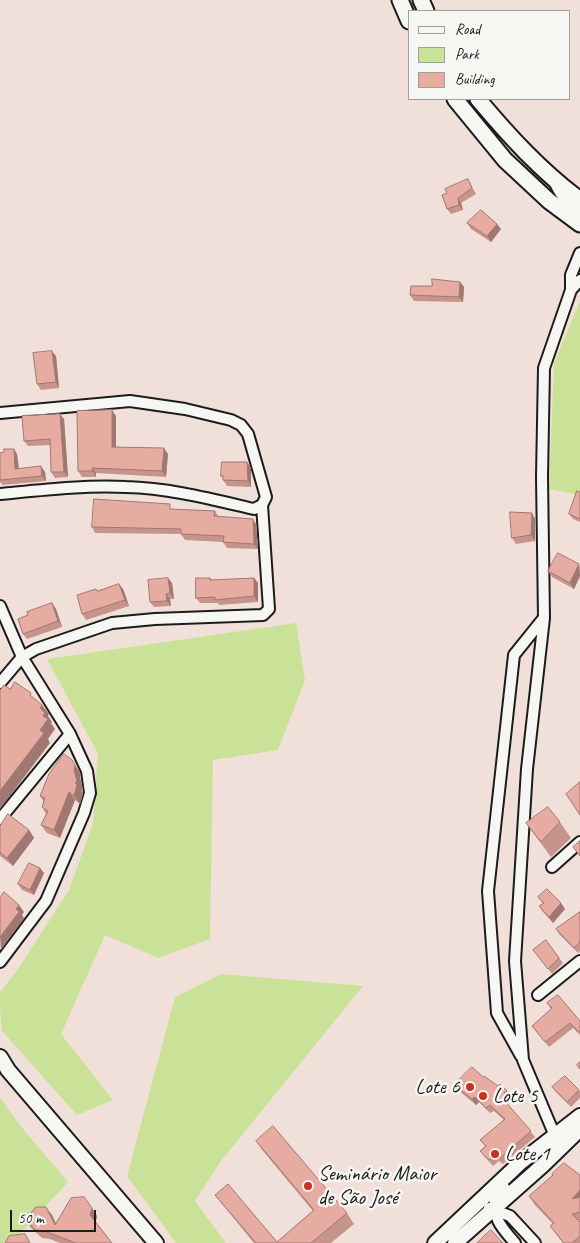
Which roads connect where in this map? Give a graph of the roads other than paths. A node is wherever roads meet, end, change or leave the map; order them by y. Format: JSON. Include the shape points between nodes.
{"nodes":[{"id":1,"x":400,"y":0,"type":"edge"},
{"id":2,"x":408,"y":19,"type":"edge"},
{"id":3,"x":456,"y":100,"type":"edge"},
{"id":4,"x":479,"y":100,"type":"edge"},
{"id":5,"x":554,"y":181,"type":"junction"},
{"id":6,"x":580,"y":200,"type":"edge"},
{"id":7,"x":576,"y":218,"type":"edge"},
{"id":8,"x":580,"y":234,"type":"edge"},
{"id":9,"x":580,"y":253,"type":"edge"},
{"id":10,"x":580,"y":261,"type":"edge"},
{"id":11,"x":577,"y":280,"type":"edge"},
{"id":12,"x":0,"y":413,"type":"edge"},
{"id":13,"x":0,"y":494,"type":"edge"},
{"id":14,"x":262,"y":505,"type":"junction"},
{"id":15,"x":0,"y":606,"type":"edge"},
{"id":16,"x":544,"y":618,"type":"junction"},
{"id":17,"x":22,"y":657,"type":"junction"},
{"id":18,"x":0,"y":683,"type":"edge"},
{"id":19,"x":70,"y":734,"type":"junction"},
{"id":20,"x":0,"y":819,"type":"edge"},
{"id":21,"x":580,"y":842,"type":"edge"},
{"id":22,"x":552,"y":866,"type":"dead end"},
{"id":23,"x":580,"y":960,"type":"edge"},
{"id":24,"x":0,"y":962,"type":"edge"},
{"id":25,"x":538,"y":996,"type":"dead end"},
{"id":26,"x":0,"y":1057,"type":"edge"},
{"id":27,"x":523,"y":1060,"type":"junction"},
{"id":28,"x":4,"y":1068,"type":"edge"},
{"id":29,"x":580,"y":1116,"type":"edge"},
{"id":30,"x":580,"y":1129,"type":"edge"},
{"id":31,"x":555,"y":1136,"type":"junction"},
{"id":32,"x":521,"y":1162,"type":"junction"},
{"id":33,"x":508,"y":1197,"type":"junction"},
{"id":34,"x":494,"y":1209,"type":"junction"},
{"id":35,"x":510,"y":1216,"type":"junction"},
{"id":36,"x":477,"y":1224,"type":"junction"},
{"id":37,"x":499,"y":1225,"type":"junction"},
{"id":38,"x":444,"y":1241,"type":"edge"},
{"id":39,"x":156,"y":1243,"type":"edge"},
{"id":40,"x":515,"y":1243,"type":"edge"},
{"id":41,"x":535,"y":1243,"type":"edge"}],
"edges":[{"from":1,"to":2,"type":"main road"},
{"from":3,"to":7,"type":"main road","via":[[505,160],[549,201]]},
{"from":4,"to":5,"type":"main road","via":[[510,138]]},
{"from":5,"to":6,"type":"main road"},
{"from":5,"to":7,"type":"street"},
{"from":7,"to":8,"type":"street"},
{"from":9,"to":11,"type":"street"},
{"from":10,"to":11,"type":"street"},
{"from":11,"to":16,"type":"street","via":[[544,368]]},
{"from":12,"to":14,"type":"street","via":[[130,401],[185,408],[231,420],[248,434],[266,497]]},
{"from":13,"to":14,"type":"street","via":[[82,486],[127,487],[191,494],[254,509]]},
{"from":14,"to":17,"type":"street","via":[[269,609],[263,615],[112,624],[36,649]]},
{"from":15,"to":17,"type":"street"},
{"from":16,"to":27,"type":"street","via":[[527,769],[515,961]]},
{"from":16,"to":27,"type":"street","via":[[514,655],[488,891],[497,1013]]},
{"from":17,"to":18,"type":"street"},
{"from":17,"to":19,"type":"street"},
{"from":19,"to":20,"type":"street"},
{"from":19,"to":24,"type":"street","via":[[87,771],[90,793],[84,813],[46,901]]},
{"from":21,"to":22,"type":"street"},
{"from":23,"to":25,"type":"street"},
{"from":26,"to":28,"type":"street"},
{"from":27,"to":31,"type":"street"},
{"from":28,"to":39,"type":"street"},
{"from":29,"to":31,"type":"street"},
{"from":30,"to":33,"type":"street"},
{"from":31,"to":32,"type":"street"},
{"from":32,"to":34,"type":"street","via":[[512,1180],[495,1195]]},
{"from":32,"to":38,"type":"street"},
{"from":33,"to":34,"type":"street"},
{"from":33,"to":35,"type":"street"},
{"from":34,"to":35,"type":"street"},
{"from":34,"to":36,"type":"street"},
{"from":34,"to":37,"type":"street"},
{"from":34,"to":38,"type":"street","via":[[483,1206]]},
{"from":35,"to":41,"type":"street"},
{"from":36,"to":37,"type":"street","via":[[493,1220]]},
{"from":36,"to":38,"type":"street"},
{"from":37,"to":40,"type":"street"}]}
